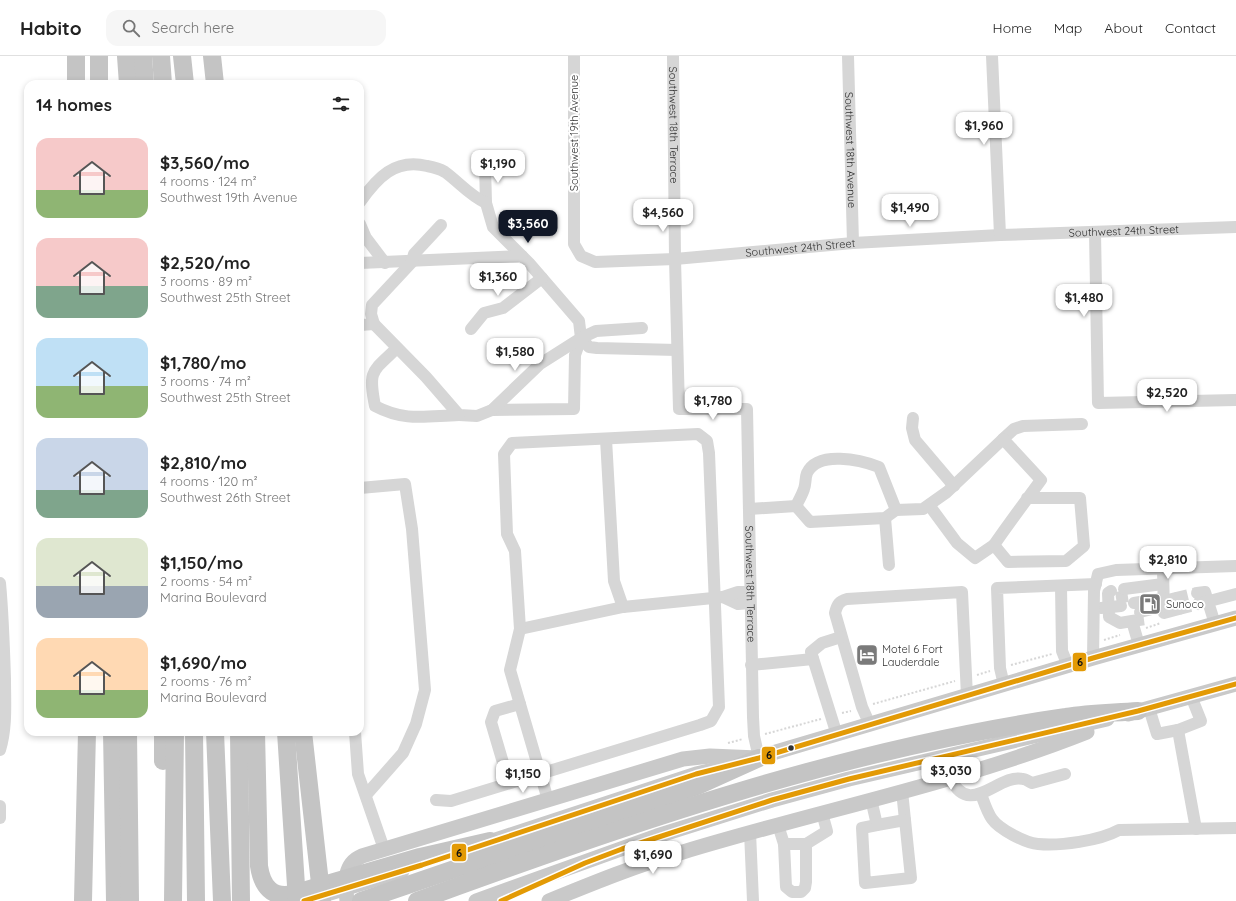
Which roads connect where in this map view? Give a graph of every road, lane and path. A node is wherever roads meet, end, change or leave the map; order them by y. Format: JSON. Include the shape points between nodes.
{"nodes":[{"id":1,"x":76,"y":56,"type":"edge"},
{"id":2,"x":99,"y":56,"type":"edge"},
{"id":3,"x":117,"y":56,"type":"edge"},
{"id":4,"x":126,"y":56,"type":"edge"},
{"id":5,"x":143,"y":56,"type":"edge"},
{"id":6,"x":161,"y":56,"type":"edge"},
{"id":7,"x":182,"y":56,"type":"edge"},
{"id":8,"x":212,"y":56,"type":"edge"},
{"id":9,"x":574,"y":56,"type":"edge"},
{"id":10,"x":673,"y":56,"type":"edge"},
{"id":11,"x":848,"y":56,"type":"edge"},
{"id":12,"x":992,"y":56,"type":"edge"},
{"id":13,"x":76,"y":80,"type":"edge"},
{"id":14,"x":99,"y":80,"type":"edge"},
{"id":15,"x":120,"y":80,"type":"edge"},
{"id":16,"x":128,"y":80,"type":"edge"},
{"id":17,"x":145,"y":80,"type":"edge"},
{"id":18,"x":163,"y":80,"type":"edge"},
{"id":19,"x":185,"y":80,"type":"edge"},
{"id":20,"x":215,"y":80,"type":"edge"},
{"id":21,"x":485,"y":165,"type":"dead end"},
{"id":22,"x":364,"y":197,"type":"edge"},
{"id":23,"x":486,"y":203,"type":"junction"},
{"id":24,"x":441,"y":225,"type":"dead end"},
{"id":25,"x":1236,"y":227,"type":"edge"},
{"id":26,"x":1095,"y":232,"type":"junction"},
{"id":27,"x":364,"y":233,"type":"edge"},
{"id":28,"x":1000,"y":235,"type":"junction"},
{"id":29,"x":853,"y":244,"type":"junction"},
{"id":30,"x":522,"y":256,"type":"junction"},
{"id":31,"x":581,"y":256,"type":"joint"},
{"id":32,"x":675,"y":259,"type":"junction"},
{"id":33,"x":412,"y":262,"type":"junction"},
{"id":34,"x":385,"y":263,"type":"junction"},
{"id":35,"x":364,"y":264,"type":"edge"},
{"id":36,"x":542,"y":278,"type":"junction"},
{"id":37,"x":374,"y":324,"type":"junction"},
{"id":38,"x":364,"y":325,"type":"edge"},
{"id":39,"x":642,"y":328,"type":"dead end"},
{"id":40,"x":470,"y":329,"type":"dead end"},
{"id":41,"x":581,"y":338,"type":"junction"},
{"id":42,"x":397,"y":348,"type":"junction"},
{"id":43,"x":677,"y":350,"type":"junction"},
{"id":44,"x":1236,"y":400,"type":"edge"},
{"id":45,"x":492,"y":410,"type":"junction"},
{"id":46,"x":459,"y":415,"type":"junction"},
{"id":47,"x":913,"y":418,"type":"dead end"},
{"id":48,"x":1082,"y":424,"type":"dead end"},
{"id":49,"x":606,"y":439,"type":"junction"},
{"id":50,"x":1004,"y":439,"type":"junction"},
{"id":51,"x":954,"y":486,"type":"junction"},
{"id":52,"x":364,"y":488,"type":"edge"},
{"id":53,"x":1028,"y":498,"type":"junction"},
{"id":54,"x":929,"y":505,"type":"junction"},
{"id":55,"x":796,"y":506,"type":"junction"},
{"id":56,"x":749,"y":509,"type":"junction"},
{"id":57,"x":896,"y":510,"type":"junction"},
{"id":58,"x":885,"y":518,"type":"junction"},
{"id":59,"x":994,"y":545,"type":"junction"},
{"id":60,"x":889,"y":565,"type":"dead end"},
{"id":61,"x":1236,"y":566,"type":"edge"},
{"id":62,"x":1163,"y":568,"type":"junction"},
{"id":63,"x":1097,"y":579,"type":"junction"},
{"id":64,"x":0,"y":583,"type":"edge"},
{"id":65,"x":1061,"y":586,"type":"junction"},
{"id":66,"x":1236,"y":594,"type":"edge"},
{"id":67,"x":719,"y":597,"type":"junction"},
{"id":68,"x":750,"y":598,"type":"junction"},
{"id":69,"x":1164,"y":599,"type":"junction"},
{"id":70,"x":1178,"y":604,"type":"tunnel mouth"},
{"id":71,"x":623,"y":607,"type":"junction"},
{"id":72,"x":1094,"y":608,"type":"junction"},
{"id":73,"x":1236,"y":618,"type":"edge"},
{"id":74,"x":2,"y":621,"type":"edge"},
{"id":75,"x":1215,"y":624,"type":"junction"},
{"id":76,"x":520,"y":629,"type":"junction"},
{"id":77,"x":841,"y":636,"type":"junction"},
{"id":78,"x":1139,"y":645,"type":"junction"},
{"id":79,"x":1093,"y":658,"type":"junction"},
{"id":80,"x":812,"y":659,"type":"junction"},
{"id":81,"x":751,"y":665,"type":"junction"},
{"id":82,"x":1068,"y":666,"type":"junction"},
{"id":83,"x":1004,"y":684,"type":"junction"},
{"id":84,"x":1236,"y":684,"type":"edge"},
{"id":85,"x":967,"y":696,"type":"junction"},
{"id":86,"x":1191,"y":696,"type":"junction"},
{"id":87,"x":520,"y":704,"type":"junction"},
{"id":88,"x":1144,"y":710,"type":"junction"},
{"id":89,"x":870,"y":725,"type":"junction"},
{"id":90,"x":1178,"y":730,"type":"junction"},
{"id":91,"x":836,"y":735,"type":"junction"},
{"id":92,"x":87,"y":736,"type":"edge"},
{"id":93,"x":112,"y":736,"type":"edge"},
{"id":94,"x":128,"y":736,"type":"edge"},
{"id":95,"x":163,"y":736,"type":"edge"},
{"id":96,"x":175,"y":736,"type":"edge"},
{"id":97,"x":194,"y":736,"type":"edge"},
{"id":98,"x":215,"y":736,"type":"edge"},
{"id":99,"x":239,"y":736,"type":"edge"},
{"id":100,"x":256,"y":736,"type":"edge"},
{"id":101,"x":286,"y":736,"type":"edge"},
{"id":102,"x":303,"y":736,"type":"edge"},
{"id":103,"x":355,"y":736,"type":"edge"},
{"id":104,"x":0,"y":750,"type":"edge"},
{"id":105,"x":759,"y":758,"type":"junction"},
{"id":106,"x":540,"y":774,"type":"junction"},
{"id":107,"x":1065,"y":774,"type":"dead end"},
{"id":108,"x":950,"y":777,"type":"junction"},
{"id":109,"x":509,"y":783,"type":"junction"},
{"id":110,"x":902,"y":791,"type":"junction"},
{"id":111,"x":981,"y":794,"type":"junction"},
{"id":112,"x":366,"y":795,"type":"junction"},
{"id":113,"x":871,"y":799,"type":"junction"},
{"id":114,"x":436,"y":800,"type":"dead end"},
{"id":115,"x":548,"y":800,"type":"junction"},
{"id":116,"x":0,"y":806,"type":"edge"},
{"id":117,"x":822,"y":813,"type":"junction"},
{"id":118,"x":0,"y":818,"type":"edge"},
{"id":119,"x":905,"y":820,"type":"junction"},
{"id":120,"x":778,"y":825,"type":"junction"},
{"id":121,"x":877,"y":825,"type":"junction"},
{"id":122,"x":1236,"y":828,"type":"edge"},
{"id":123,"x":1196,"y":829,"type":"junction"},
{"id":124,"x":750,"y":832,"type":"junction"},
{"id":125,"x":490,"y":841,"type":"junction"},
{"id":126,"x":784,"y":844,"type":"junction"},
{"id":127,"x":806,"y":844,"type":"junction"},
{"id":128,"x":384,"y":849,"type":"junction"},
{"id":129,"x":521,"y":888,"type":"junction"},
{"id":130,"x":290,"y":899,"type":"edge"},
{"id":131,"x":423,"y":899,"type":"edge"},
{"id":132,"x":83,"y":901,"type":"edge"},
{"id":133,"x":115,"y":901,"type":"edge"},
{"id":134,"x":130,"y":901,"type":"edge"},
{"id":135,"x":164,"y":901,"type":"edge"},
{"id":136,"x":173,"y":901,"type":"edge"},
{"id":137,"x":196,"y":901,"type":"edge"},
{"id":138,"x":222,"y":901,"type":"edge"},
{"id":139,"x":241,"y":901,"type":"edge"},
{"id":140,"x":304,"y":901,"type":"edge"},
{"id":141,"x":322,"y":901,"type":"edge"},
{"id":142,"x":347,"y":901,"type":"edge"},
{"id":143,"x":361,"y":901,"type":"edge"},
{"id":144,"x":476,"y":901,"type":"edge"},
{"id":145,"x":500,"y":901,"type":"edge"},
{"id":146,"x":549,"y":901,"type":"edge"},
{"id":147,"x":753,"y":901,"type":"edge"}],
"edges":[{"from":1,"to":13,"type":"highway"},
{"from":2,"to":14,"type":"highway"},
{"from":3,"to":15,"type":"highway"},
{"from":4,"to":16,"type":"highway"},
{"from":5,"to":17,"type":"highway"},
{"from":6,"to":18,"type":"highway"},
{"from":7,"to":19,"type":"highway"},
{"from":8,"to":20,"type":"highway"},
{"from":9,"to":31,"type":"street","name":"Southwest 19th Avenue","via":[[574,244]]},
{"from":10,"to":32,"type":"street","name":"Southwest 18th Terrace"},
{"from":11,"to":29,"type":"street","name":"Southwest 18th Avenue"},
{"from":12,"to":28,"type":"street"},
{"from":21,"to":23,"type":"street"},
{"from":22,"to":23,"type":"street","via":[[386,172],[413,164],[443,171],[472,196]]},
{"from":23,"to":30,"type":"street","via":[[493,227]]},
{"from":24,"to":33,"type":"street","via":[[414,254]]},
{"from":25,"to":26,"type":"street","name":"Southwest 24th Street"},
{"from":26,"to":28,"type":"street","name":"Southwest 24th Street"},
{"from":26,"to":44,"type":"street","via":[[1098,403]]},
{"from":27,"to":34,"type":"street"},
{"from":28,"to":29,"type":"street","name":"Southwest 24th Street"},
{"from":29,"to":32,"type":"street","name":"Southwest 24th Street"},
{"from":30,"to":33,"type":"street"},
{"from":30,"to":36,"type":"street"},
{"from":31,"to":32,"type":"street","name":"Southwest 24th Street","via":[[595,262]]},
{"from":32,"to":43,"type":"street","name":"Southwest 18th Terrace"},
{"from":33,"to":34,"type":"street"},
{"from":33,"to":37,"type":"street","via":[[372,305]]},
{"from":34,"to":35,"type":"street"},
{"from":36,"to":40,"type":"street","via":[[503,308],[484,313]]},
{"from":36,"to":41,"type":"street","via":[[579,321]]},
{"from":37,"to":38,"type":"street"},
{"from":37,"to":42,"type":"street"},
{"from":39,"to":41,"type":"street","via":[[596,330]]},
{"from":41,"to":43,"type":"street","via":[[588,347]]},
{"from":41,"to":45,"type":"street","via":[[540,364]]},
{"from":41,"to":45,"type":"street","via":[[575,355],[574,409]]},
{"from":42,"to":46,"type":"street"},
{"from":42,"to":46,"type":"street","via":[[374,371],[371,386],[375,406],[389,414],[405,417]]},
{"from":43,"to":56,"type":"street","name":"Southwest 18th Terrace","via":[[679,409],[747,409]]},
{"from":45,"to":46,"type":"street","via":[[478,416]]},
{"from":47,"to":51,"type":"street","via":[[915,440]]},
{"from":48,"to":50,"type":"street","via":[[1023,426],[1014,429]]},
{"from":49,"to":67,"type":"street","via":[[698,434],[707,441]]},
{"from":49,"to":71,"type":"street","via":[[614,581]]},
{"from":49,"to":76,"type":"street","via":[[512,443],[504,454],[507,534],[515,551]]},
{"from":50,"to":51,"type":"street"},
{"from":50,"to":53,"type":"street","via":[[1040,480]]},
{"from":51,"to":54,"type":"street"},
{"from":52,"to":112,"type":"street","via":[[405,484],[412,529],[425,690],[416,724],[403,753]]},
{"from":53,"to":59,"type":"street"},
{"from":53,"to":59,"type":"street","via":[[1080,498],[1084,546],[1066,561],[1028,563],[1008,562]]},
{"from":54,"to":57,"type":"street","via":[[923,509]]},
{"from":54,"to":59,"type":"street","via":[[957,543],[975,558]]},
{"from":55,"to":56,"type":"street"},
{"from":55,"to":57,"type":"street","via":[[804,489],[807,473],[815,464],[831,458],[860,460],[879,467]]},
{"from":55,"to":58,"type":"street","via":[[810,522]]},
{"from":56,"to":68,"type":"street","name":"Southwest 18th Terrace"},
{"from":57,"to":58,"type":"street"},
{"from":58,"to":60,"type":"street"},
{"from":61,"to":62,"type":"street"},
{"from":62,"to":63,"type":"street","via":[[1116,570]]},
{"from":62,"to":69,"type":"street"},
{"from":63,"to":65,"type":"street"},
{"from":63,"to":72,"type":"street"},
{"from":64,"to":74,"type":"street"},
{"from":65,"to":82,"type":"street","via":[[1062,651]]},
{"from":65,"to":83,"type":"street","via":[[997,588],[1000,668]]},
{"from":66,"to":75,"type":"street","via":[[1201,599]]},
{"from":67,"to":68,"type":"street","via":[[738,592]]},
{"from":67,"to":71,"type":"street"},
{"from":67,"to":106,"type":"street","via":[[719,707],[711,721]]},
{"from":68,"to":81,"type":"street","name":"Southwest 18th Terrace"},
{"from":69,"to":69,"type":"street","via":[[1135,604]]},
{"from":69,"to":70,"type":"street"},
{"from":71,"to":76,"type":"street"},
{"from":72,"to":78,"type":"street","via":[[1115,605],[1120,624],[1132,621]]},
{"from":72,"to":79,"type":"street"},
{"from":73,"to":75,"type":"main road"},
{"from":74,"to":104,"type":"street","via":[[5,711],[4,736]]},
{"from":75,"to":78,"type":"main road"},
{"from":76,"to":87,"type":"street","via":[[510,670]]},
{"from":77,"to":80,"type":"street","via":[[811,652]]},
{"from":77,"to":85,"type":"street","via":[[835,613],[841,601],[962,592]]},
{"from":77,"to":89,"type":"street","via":[[862,707]]},
{"from":78,"to":79,"type":"main road"},
{"from":79,"to":82,"type":"main road"},
{"from":80,"to":81,"type":"street"},
{"from":80,"to":91,"type":"street"},
{"from":81,"to":105,"type":"street","name":"Southwest 18th Terrace","via":[[754,736]]},
{"from":82,"to":83,"type":"main road"},
{"from":83,"to":85,"type":"main road"},
{"from":84,"to":86,"type":"main road"},
{"from":85,"to":89,"type":"main road"},
{"from":86,"to":88,"type":"main road"},
{"from":86,"to":90,"type":"street","via":[[1200,721]]},
{"from":87,"to":106,"type":"street"},
{"from":87,"to":109,"type":"street","via":[[495,711],[491,722]]},
{"from":88,"to":90,"type":"street","via":[[1157,734]]},
{"from":88,"to":108,"type":"main road","via":[[1037,752]]},
{"from":88,"to":129,"type":"main road","via":[[778,798],[657,836]]},
{"from":88,"to":131,"type":"highway","via":[[1068,716],[892,751],[797,774],[665,814]]},
{"from":89,"to":91,"type":"main road"},
{"from":90,"to":123,"type":"street"},
{"from":91,"to":105,"type":"main road"},
{"from":92,"to":132,"type":"highway"},
{"from":93,"to":133,"type":"highway"},
{"from":94,"to":134,"type":"highway"},
{"from":95,"to":135,"type":"highway"},
{"from":96,"to":136,"type":"highway"},
{"from":97,"to":137,"type":"highway"},
{"from":98,"to":138,"type":"highway"},
{"from":99,"to":139,"type":"highway"},
{"from":100,"to":130,"type":"highway","via":[[260,872],[266,888]]},
{"from":101,"to":130,"type":"highway"},
{"from":102,"to":141,"type":"highway"},
{"from":103,"to":112,"type":"street","via":[[358,774]]},
{"from":105,"to":115,"type":"main road","via":[[688,758]]},
{"from":105,"to":125,"type":"main road","via":[[696,774]]},
{"from":105,"to":143,"type":"highway","via":[[697,786]]},
{"from":106,"to":109,"type":"street"},
{"from":106,"to":115,"type":"street"},
{"from":107,"to":111,"type":"street","via":[[1032,783],[1023,778],[1013,779]]},
{"from":108,"to":110,"type":"main road"},
{"from":108,"to":111,"type":"street","via":[[960,793]]},
{"from":109,"to":114,"type":"street","via":[[451,801]]},
{"from":110,"to":113,"type":"main road"},
{"from":110,"to":119,"type":"street"},
{"from":111,"to":123,"type":"street","via":[[992,819],[1002,829],[1037,844],[1109,836],[1119,830]]},
{"from":112,"to":128,"type":"street"},
{"from":113,"to":117,"type":"main road"},
{"from":113,"to":121,"type":"street"},
{"from":115,"to":128,"type":"main road"},
{"from":116,"to":118,"type":"street"},
{"from":117,"to":120,"type":"main road"},
{"from":117,"to":127,"type":"street","via":[[827,831]]},
{"from":119,"to":121,"type":"street"},
{"from":119,"to":121,"type":"street","via":[[911,878],[865,883],[862,828]]},
{"from":120,"to":124,"type":"main road"},
{"from":120,"to":126,"type":"street"},
{"from":122,"to":123,"type":"street"},
{"from":124,"to":146,"type":"main road","via":[[649,862]]},
{"from":124,"to":147,"type":"street"},
{"from":125,"to":130,"type":"highway","via":[[420,857]]},
{"from":125,"to":140,"type":"main road"},
{"from":126,"to":127,"type":"street"},
{"from":126,"to":127,"type":"street","via":[[784,881],[792,892],[801,892],[805,888]]},
{"from":128,"to":142,"type":"main road","via":[[358,857],[349,865]]},
{"from":129,"to":144,"type":"main road"},
{"from":129,"to":145,"type":"main road"}]}
